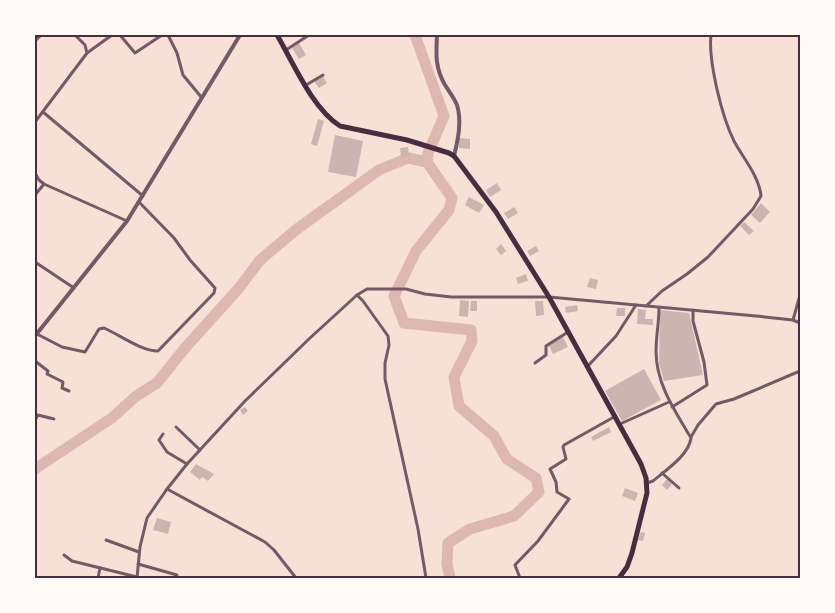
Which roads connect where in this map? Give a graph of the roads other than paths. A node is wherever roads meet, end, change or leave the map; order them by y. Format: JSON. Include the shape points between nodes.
{"nodes":[{"id":1,"x":41,"y":35,"type":"edge"},
{"id":2,"x":75,"y":35,"type":"edge"},
{"id":3,"x":112,"y":35,"type":"edge"},
{"id":4,"x":120,"y":35,"type":"edge"},
{"id":5,"x":162,"y":35,"type":"edge"},
{"id":6,"x":168,"y":35,"type":"edge"},
{"id":7,"x":240,"y":35,"type":"edge"},
{"id":8,"x":277,"y":35,"type":"edge"},
{"id":9,"x":310,"y":35,"type":"edge"},
{"id":10,"x":438,"y":35,"type":"edge"},
{"id":11,"x":711,"y":35,"type":"edge"},
{"id":12,"x":35,"y":41,"type":"edge"},
{"id":13,"x":286,"y":50,"type":"junction"},
{"id":14,"x":87,"y":53,"type":"junction"},
{"id":15,"x":323,"y":75,"type":"dead end"},
{"id":16,"x":306,"y":85,"type":"junction"},
{"id":17,"x":202,"y":98,"type":"junction"},
{"id":18,"x":43,"y":112,"type":"junction"},
{"id":19,"x":35,"y":122,"type":"edge"},
{"id":20,"x":454,"y":156,"type":"junction"},
{"id":21,"x":35,"y":173,"type":"edge"},
{"id":22,"x":44,"y":184,"type":"junction"},
{"id":23,"x":35,"y":195,"type":"edge"},
{"id":24,"x":143,"y":196,"type":"junction"},
{"id":25,"x":139,"y":202,"type":"junction"},
{"id":26,"x":127,"y":221,"type":"junction"},
{"id":27,"x":35,"y":262,"type":"edge"},
{"id":28,"x":75,"y":288,"type":"junction"},
{"id":29,"x":357,"y":295,"type":"junction"},
{"id":30,"x":800,"y":295,"type":"edge"},
{"id":31,"x":549,"y":297,"type":"junction"},
{"id":32,"x":637,"y":305,"type":"junction"},
{"id":33,"x":645,"y":306,"type":"junction"},
{"id":34,"x":659,"y":308,"type":"junction"},
{"id":35,"x":693,"y":310,"type":"junction"},
{"id":36,"x":793,"y":320,"type":"junction"},
{"id":37,"x":800,"y":323,"type":"edge"},
{"id":38,"x":568,"y":332,"type":"junction"},
{"id":39,"x":36,"y":335,"type":"edge"},
{"id":40,"x":35,"y":362,"type":"edge"},
{"id":41,"x":535,"y":362,"type":"dead end"},
{"id":42,"x":587,"y":367,"type":"junction"},
{"id":43,"x":800,"y":371,"type":"edge"},
{"id":44,"x":69,"y":391,"type":"dead end"},
{"id":45,"x":669,"y":402,"type":"junction"},
{"id":46,"x":672,"y":407,"type":"junction"},
{"id":47,"x":615,"y":417,"type":"junction"},
{"id":48,"x":54,"y":419,"type":"dead end"},
{"id":49,"x":35,"y":420,"type":"edge"},
{"id":50,"x":620,"y":424,"type":"junction"},
{"id":51,"x":176,"y":427,"type":"dead end"},
{"id":52,"x":163,"y":434,"type":"dead end"},
{"id":53,"x":691,"y":438,"type":"junction"},
{"id":54,"x":200,"y":450,"type":"junction"},
{"id":55,"x":187,"y":464,"type":"junction"},
{"id":56,"x":662,"y":473,"type":"junction"},
{"id":57,"x":646,"y":484,"type":"junction"},
{"id":58,"x":679,"y":488,"type":"dead end"},
{"id":59,"x":166,"y":489,"type":"junction"},
{"id":60,"x":106,"y":540,"type":"dead end"},
{"id":61,"x":139,"y":552,"type":"junction"},
{"id":62,"x":64,"y":555,"type":"dead end"},
{"id":63,"x":138,"y":564,"type":"junction"},
{"id":64,"x":100,"y":568,"type":"junction"},
{"id":65,"x":177,"y":575,"type":"dead end"},
{"id":66,"x":137,"y":577,"type":"edge"},
{"id":67,"x":98,"y":578,"type":"edge"},
{"id":68,"x":296,"y":578,"type":"edge"},
{"id":69,"x":426,"y":578,"type":"edge"},
{"id":70,"x":520,"y":578,"type":"edge"},
{"id":71,"x":619,"y":578,"type":"edge"}],
"edges":[{"from":1,"to":12,"type":"street"},
{"from":2,"to":14,"type":"street","via":[[85,45]]},
{"from":3,"to":14,"type":"street"},
{"from":4,"to":5,"type":"street","via":[[135,52]]},
{"from":6,"to":17,"type":"street","via":[[177,53],[182,75]]},
{"from":7,"to":17,"type":"street"},
{"from":8,"to":13,"type":"main road"},
{"from":9,"to":13,"type":"street"},
{"from":10,"to":20,"type":"street","via":[[436,61],[458,111]]},
{"from":11,"to":33,"type":"street","via":[[716,80],[726,120],[733,139],[756,178],[761,196],[708,257]]},
{"from":13,"to":16,"type":"main road"},
{"from":14,"to":18,"type":"street"},
{"from":15,"to":16,"type":"street"},
{"from":16,"to":20,"type":"main road","via":[[322,110],[340,126],[416,142]]},
{"from":17,"to":24,"type":"street"},
{"from":18,"to":19,"type":"street"},
{"from":18,"to":24,"type":"street"},
{"from":20,"to":31,"type":"main road","via":[[496,212]]},
{"from":21,"to":22,"type":"street"},
{"from":22,"to":23,"type":"street"},
{"from":22,"to":26,"type":"street"},
{"from":24,"to":25,"type":"street"},
{"from":25,"to":26,"type":"street"},
{"from":25,"to":39,"type":"street","via":[[174,238],[214,287],[214,293],[154,352],[104,328],[98,329],[85,352],[62,347]]},
{"from":26,"to":28,"type":"street"},
{"from":27,"to":28,"type":"street"},
{"from":28,"to":39,"type":"street"},
{"from":29,"to":31,"type":"street","via":[[371,288],[382,288],[451,297]]},
{"from":29,"to":54,"type":"street","via":[[245,401]]},
{"from":29,"to":69,"type":"street","via":[[388,336],[385,379]]},
{"from":30,"to":36,"type":"street"},
{"from":31,"to":32,"type":"street"},
{"from":31,"to":38,"type":"main road"},
{"from":32,"to":33,"type":"street"},
{"from":32,"to":42,"type":"street","via":[[616,336]]},
{"from":33,"to":34,"type":"street"},
{"from":34,"to":35,"type":"street"},
{"from":34,"to":45,"type":"street","via":[[656,353],[662,386]]},
{"from":35,"to":36,"type":"street"},
{"from":35,"to":46,"type":"street","via":[[707,385]]},
{"from":36,"to":37,"type":"street"},
{"from":38,"to":41,"type":"street","via":[[546,346],[546,355]]},
{"from":38,"to":42,"type":"main road"},
{"from":40,"to":44,"type":"street","via":[[48,370],[46,374],[63,382],[62,388]]},
{"from":42,"to":47,"type":"main road"},
{"from":43,"to":53,"type":"street","via":[[716,404]]},
{"from":45,"to":46,"type":"street"},
{"from":45,"to":50,"type":"street"},
{"from":46,"to":53,"type":"street"},
{"from":47,"to":50,"type":"main road"},
{"from":47,"to":70,"type":"street","via":[[564,445],[566,459],[550,468],[557,492],[569,499],[538,541],[515,565]]},
{"from":48,"to":49,"type":"street","via":[[38,415]]},
{"from":50,"to":57,"type":"main road","via":[[641,464]]},
{"from":51,"to":54,"type":"street"},
{"from":52,"to":55,"type":"street","via":[[160,440],[164,449]]},
{"from":53,"to":56,"type":"street","via":[[683,456]]},
{"from":54,"to":55,"type":"street"},
{"from":55,"to":59,"type":"street"},
{"from":56,"to":57,"type":"street"},
{"from":56,"to":58,"type":"street"},
{"from":57,"to":71,"type":"main road","via":[[632,553]]},
{"from":59,"to":61,"type":"street","via":[[147,518]]},
{"from":59,"to":68,"type":"street","via":[[265,542]]},
{"from":60,"to":61,"type":"street"},
{"from":61,"to":63,"type":"street"},
{"from":62,"to":64,"type":"street"},
{"from":63,"to":65,"type":"street"},
{"from":63,"to":66,"type":"street"},
{"from":64,"to":66,"type":"street"},
{"from":64,"to":67,"type":"street"}]}
